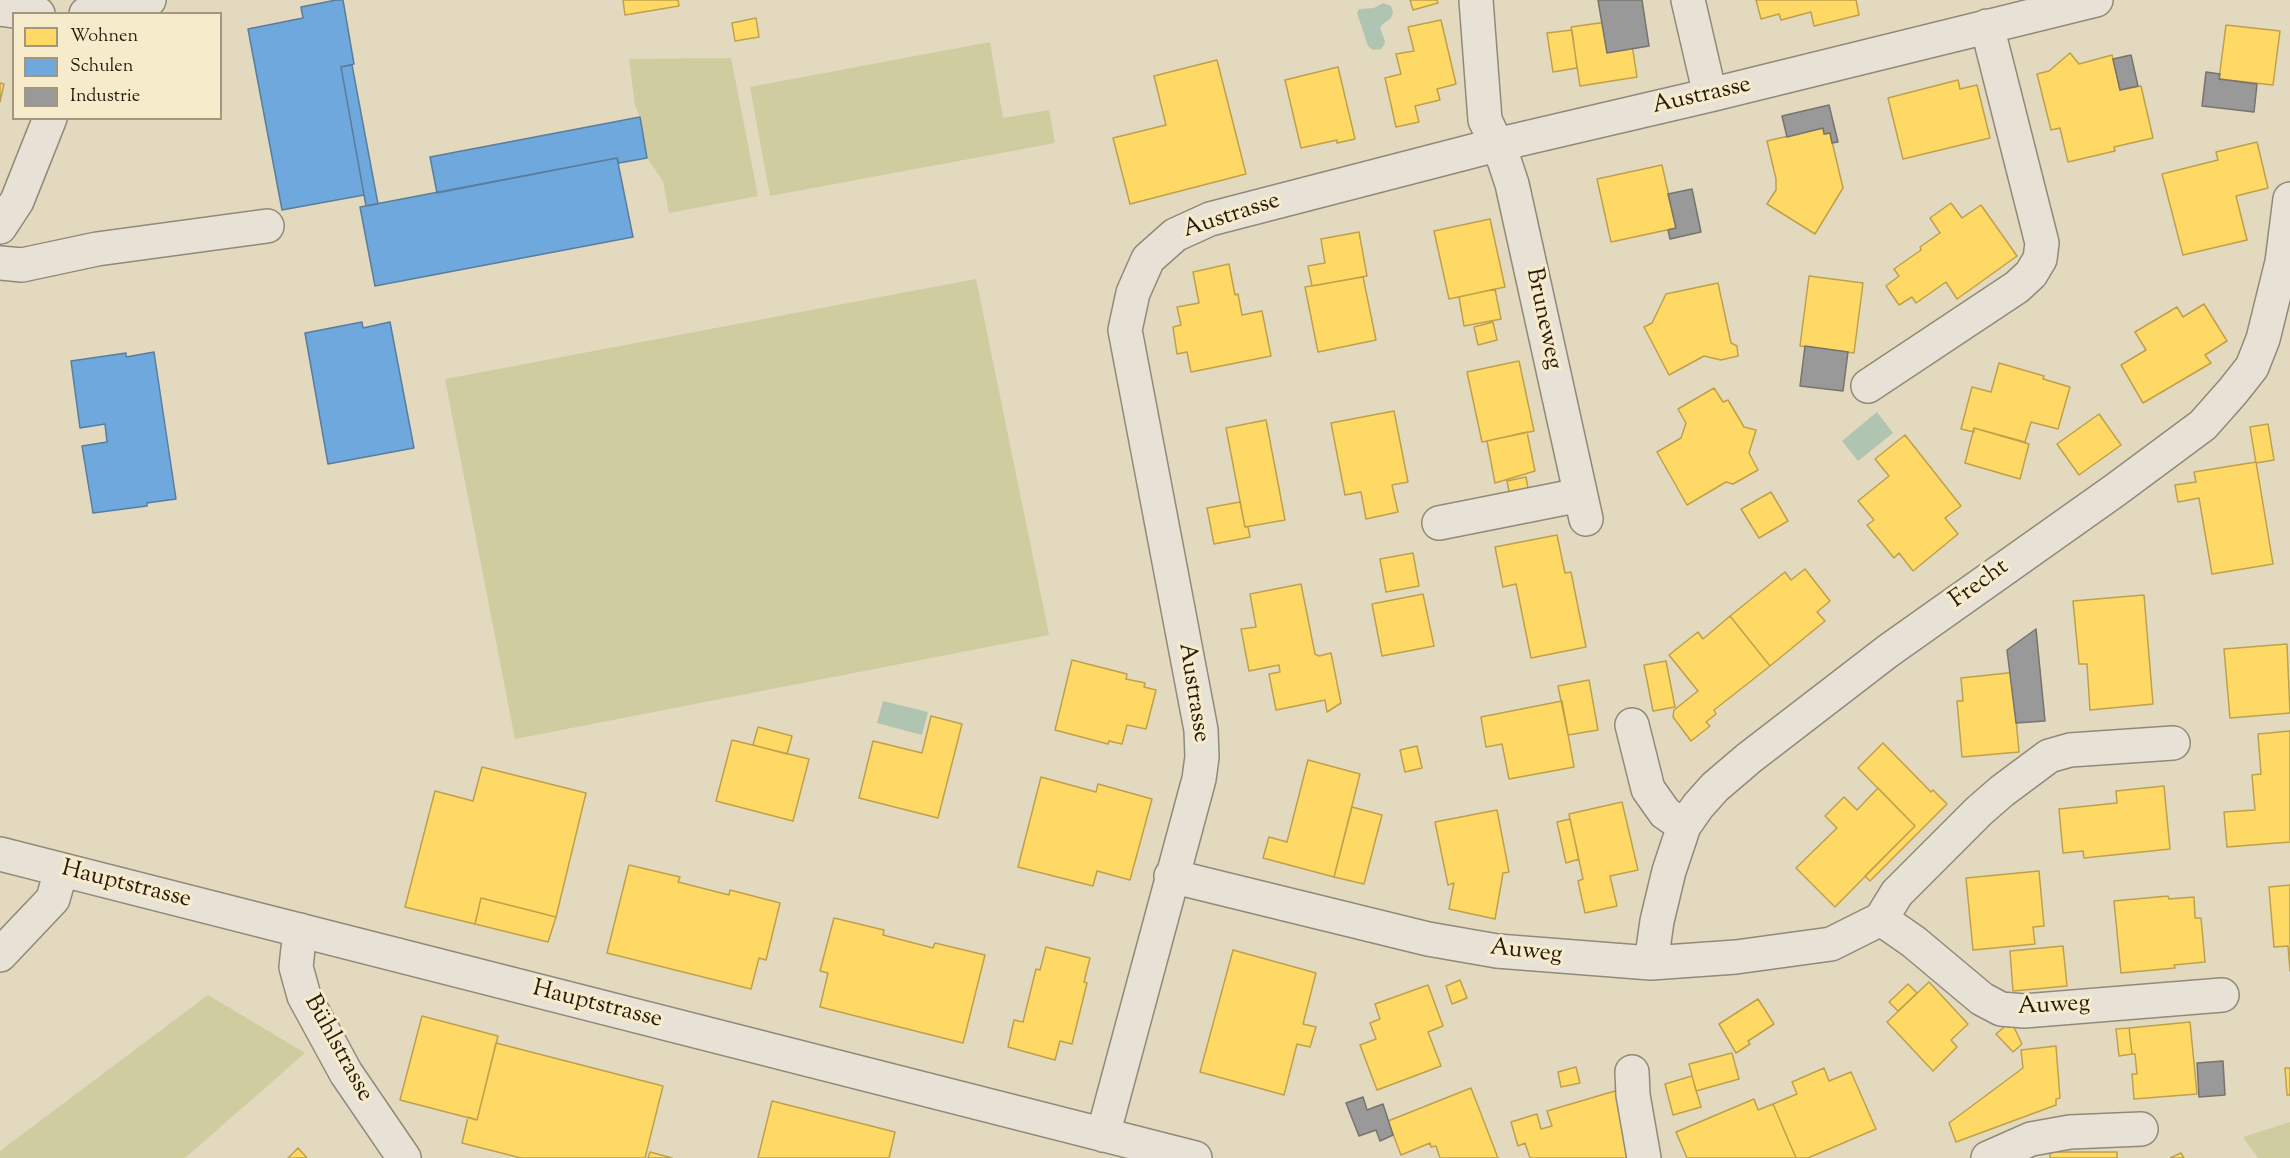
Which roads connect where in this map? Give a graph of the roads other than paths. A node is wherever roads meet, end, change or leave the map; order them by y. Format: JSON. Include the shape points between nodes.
{"nodes":[{"id":1,"x":149,"y":0,"type":"edge"},
{"id":2,"x":1476,"y":0,"type":"edge"},
{"id":3,"x":1688,"y":0,"type":"edge"},
{"id":4,"x":2096,"y":0,"type":"edge"},
{"id":5,"x":0,"y":9,"type":"edge"},
{"id":6,"x":23,"y":12,"type":"edge"},
{"id":7,"x":95,"y":12,"type":"edge"},
{"id":8,"x":1988,"y":26,"type":"junction"},
{"id":9,"x":1710,"y":95,"type":"junction"},
{"id":10,"x":49,"y":120,"type":"edge"},
{"id":11,"x":1496,"y":145,"type":"junction"},
{"id":12,"x":2290,"y":199,"type":"edge"},
{"id":13,"x":267,"y":226,"type":"dead end"},
{"id":14,"x":0,"y":227,"type":"edge"},
{"id":15,"x":0,"y":263,"type":"edge"},
{"id":16,"x":1868,"y":386,"type":"dead end"},
{"id":17,"x":1439,"y":523,"type":"dead end"},
{"id":18,"x":1632,"y":725,"type":"dead end"},
{"id":19,"x":2172,"y":743,"type":"dead end"},
{"id":20,"x":1684,"y":826,"type":"junction"},
{"id":21,"x":0,"y":854,"type":"edge"},
{"id":22,"x":62,"y":870,"type":"junction"},
{"id":23,"x":1171,"y":876,"type":"junction"},
{"id":24,"x":1881,"y":919,"type":"junction"},
{"id":25,"x":300,"y":930,"type":"junction"},
{"id":26,"x":0,"y":955,"type":"edge"},
{"id":27,"x":1651,"y":963,"type":"junction"},
{"id":28,"x":2222,"y":995,"type":"dead end"},
{"id":29,"x":1632,"y":1072,"type":"dead end"},
{"id":30,"x":2141,"y":1129,"type":"dead end"},
{"id":31,"x":1103,"y":1135,"type":"junction"},
{"id":32,"x":404,"y":1158,"type":"edge"},
{"id":33,"x":1194,"y":1158,"type":"edge"},
{"id":34,"x":1644,"y":1158,"type":"edge"},
{"id":35,"x":1988,"y":1158,"type":"edge"}],
"edges":[{"from":1,"to":7,"type":"street"},
{"from":2,"to":11,"type":"street","name":"Bruneweg","via":[[1485,120]]},
{"from":3,"to":9,"type":"street"},
{"from":4,"to":8,"type":"street","name":"Austrasse"},
{"from":5,"to":6,"type":"street"},
{"from":8,"to":9,"type":"street","name":"Austrasse"},
{"from":8,"to":16,"type":"street","via":[[2042,243],[2040,259],[2017,287]]},
{"from":9,"to":11,"type":"street","name":"Austrasse"},
{"from":10,"to":14,"type":"street","via":[[17,201]]},
{"from":11,"to":17,"type":"street","name":"Bruneweg","via":[[1512,184],[1583,507]]},
{"from":11,"to":23,"type":"street","name":"Austrasse","via":[[1210,219],[1175,235],[1148,259],[1133,293],[1125,330],[1203,757]]},
{"from":12,"to":20,"type":"street","name":"Frecht","via":[[2282,262],[2263,339],[2252,367],[2202,425],[1887,651],[1715,787]]},
{"from":13,"to":15,"type":"street","via":[[97,249],[22,265]]},
{"from":18,"to":20,"type":"street","via":[[1648,789],[1665,813]]},
{"from":19,"to":24,"type":"street","via":[[2070,750],[2049,756],[1979,811],[1897,893]]},
{"from":20,"to":27,"type":"street","name":"Frecht","via":[[1664,891]]},
{"from":21,"to":22,"type":"street","name":"Hauptstrasse"},
{"from":22,"to":25,"type":"street","name":"Hauptstrasse"},
{"from":22,"to":26,"type":"street","via":[[53,899]]},
{"from":23,"to":27,"type":"street","name":"Auweg","via":[[1428,939],[1497,951]]},
{"from":23,"to":31,"type":"street","name":"Austrasse"},
{"from":24,"to":27,"type":"street","name":"Auweg","via":[[1831,945]]},
{"from":24,"to":28,"type":"street","name":"Auweg","via":[[1982,999],[2001,1009],[2024,1011]]},
{"from":25,"to":31,"type":"street","name":"Hauptstrasse"},
{"from":25,"to":32,"type":"street","name":"Bühlstrasse","via":[[296,967],[304,996],[346,1073]]},
{"from":29,"to":34,"type":"street"},
{"from":30,"to":35,"type":"street","via":[[2070,1132],[2031,1139]]},
{"from":31,"to":33,"type":"street","name":"Hauptstrasse"}]}
